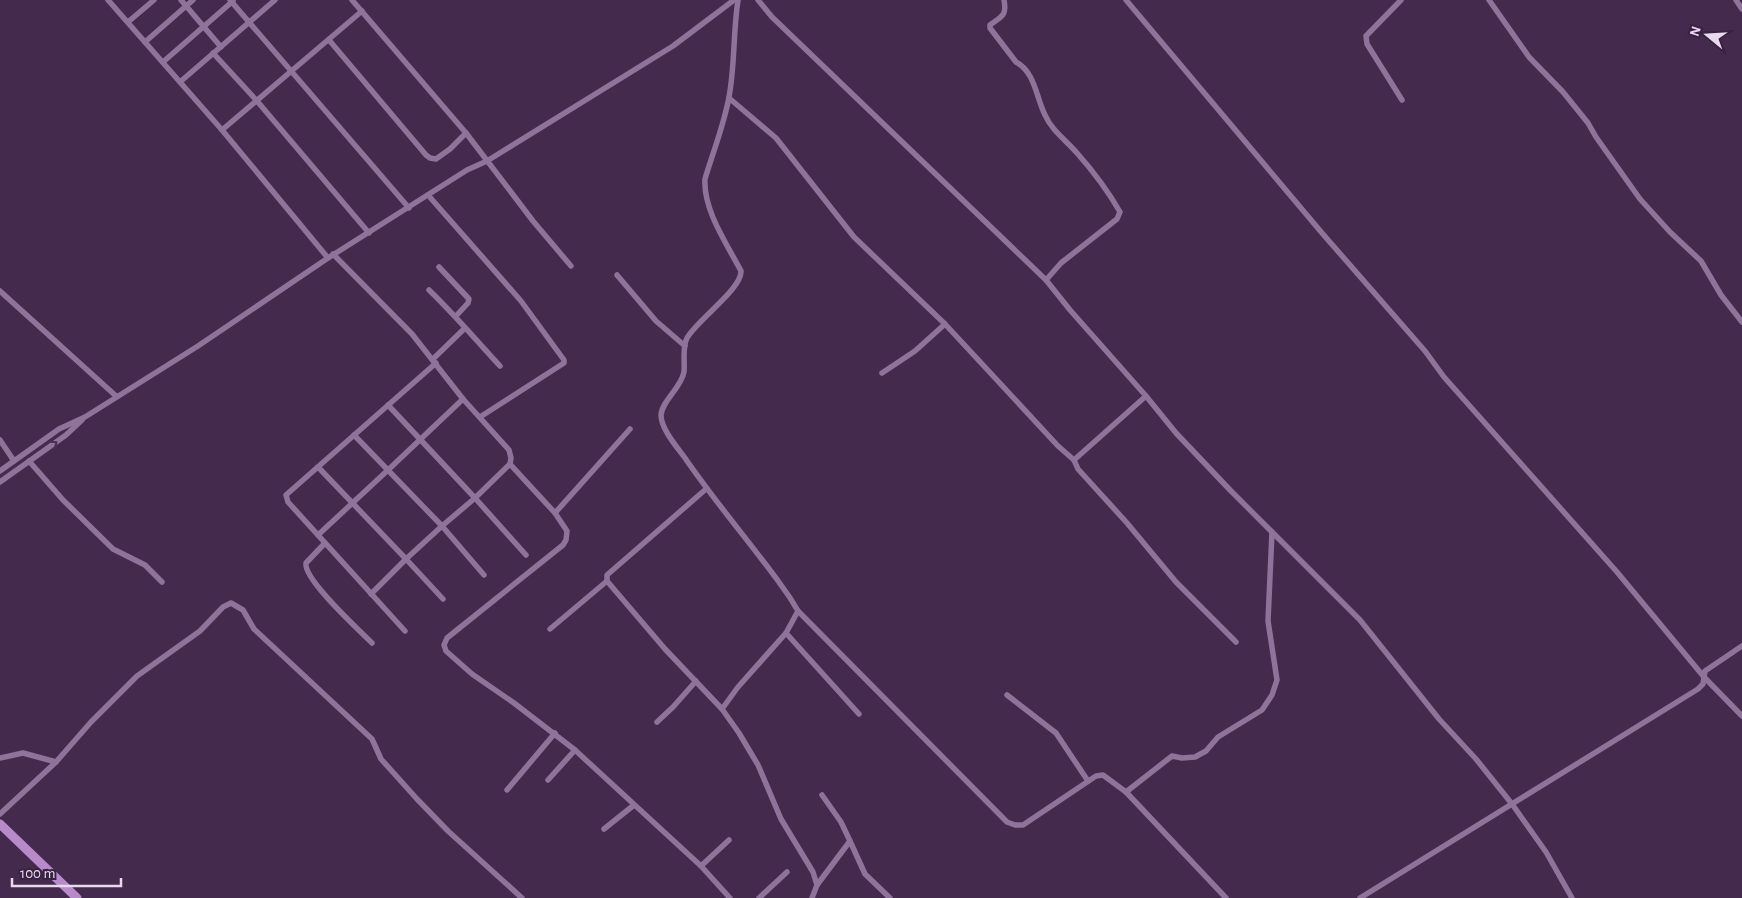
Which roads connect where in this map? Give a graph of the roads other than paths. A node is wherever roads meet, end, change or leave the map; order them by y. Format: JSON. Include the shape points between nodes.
{"nodes":[{"id":1,"x":110,"y":0,"type":"edge"},
{"id":2,"x":154,"y":0,"type":"edge"},
{"id":3,"x":181,"y":0,"type":"edge"},
{"id":4,"x":193,"y":0,"type":"edge"},
{"id":5,"x":275,"y":0,"type":"edge"},
{"id":6,"x":352,"y":0,"type":"edge"},
{"id":7,"x":736,"y":0,"type":"edge"},
{"id":8,"x":758,"y":0,"type":"edge"},
{"id":9,"x":1004,"y":0,"type":"edge"},
{"id":10,"x":1126,"y":0,"type":"edge"},
{"id":11,"x":1401,"y":0,"type":"edge"},
{"id":12,"x":1489,"y":0,"type":"edge"},
{"id":13,"x":1736,"y":0,"type":"edge"},
{"id":14,"x":232,"y":1,"type":"edge"},
{"id":15,"x":186,"y":6,"type":"junction"},
{"id":16,"x":1742,"y":9,"type":"edge"},
{"id":17,"x":362,"y":11,"type":"junction"},
{"id":18,"x":128,"y":22,"type":"junction"},
{"id":19,"x":249,"y":22,"type":"junction"},
{"id":20,"x":203,"y":26,"type":"junction"},
{"id":21,"x":329,"y":40,"type":"junction"},
{"id":22,"x":145,"y":42,"type":"junction"},
{"id":23,"x":221,"y":47,"type":"junction"},
{"id":24,"x":213,"y":53,"type":"junction"},
{"id":25,"x":163,"y":62,"type":"junction"},
{"id":26,"x":292,"y":72,"type":"junction"},
{"id":27,"x":180,"y":82,"type":"junction"},
{"id":28,"x":729,"y":98,"type":"junction"},
{"id":29,"x":1402,"y":100,"type":"dead end"},
{"id":30,"x":257,"y":101,"type":"junction"},
{"id":31,"x":222,"y":130,"type":"junction"},
{"id":32,"x":466,"y":133,"type":"junction"},
{"id":33,"x":487,"y":161,"type":"junction"},
{"id":34,"x":428,"y":195,"type":"junction"},
{"id":35,"x":409,"y":208,"type":"junction"},
{"id":36,"x":369,"y":232,"type":"junction"},
{"id":37,"x":331,"y":256,"type":"junction"},
{"id":38,"x":571,"y":266,"type":"dead end"},
{"id":39,"x":439,"y":267,"type":"dead end"},
{"id":40,"x":617,"y":275,"type":"dead end"},
{"id":41,"x":1046,"y":280,"type":"junction"},
{"id":42,"x":429,"y":290,"type":"dead end"},
{"id":43,"x":0,"y":291,"type":"edge"},
{"id":44,"x":456,"y":316,"type":"junction"},
{"id":45,"x":1742,"y":322,"type":"edge"},
{"id":46,"x":945,"y":324,"type":"junction"},
{"id":47,"x":465,"y":328,"type":"junction"},
{"id":48,"x":685,"y":346,"type":"junction"},
{"id":49,"x":435,"y":361,"type":"junction"},
{"id":50,"x":500,"y":366,"type":"dead end"},
{"id":51,"x":882,"y":373,"type":"dead end"},
{"id":52,"x":116,"y":396,"type":"junction"},
{"id":53,"x":1146,"y":396,"type":"junction"},
{"id":54,"x":464,"y":399,"type":"junction"},
{"id":55,"x":388,"y":405,"type":"junction"},
{"id":56,"x":85,"y":417,"type":"junction"},
{"id":57,"x":480,"y":418,"type":"junction"},
{"id":58,"x":630,"y":429,"type":"dead end"},
{"id":59,"x":354,"y":435,"type":"junction"},
{"id":60,"x":0,"y":440,"type":"edge"},
{"id":61,"x":420,"y":440,"type":"junction"},
{"id":62,"x":1074,"y":460,"type":"junction"},
{"id":63,"x":14,"y":461,"type":"junction"},
{"id":64,"x":29,"y":461,"type":"junction"},
{"id":65,"x":510,"y":464,"type":"junction"},
{"id":66,"x":318,"y":467,"type":"junction"},
{"id":67,"x":388,"y":470,"type":"junction"},
{"id":68,"x":0,"y":471,"type":"edge"},
{"id":69,"x":0,"y":482,"type":"edge"},
{"id":70,"x":706,"y":489,"type":"junction"},
{"id":71,"x":475,"y":498,"type":"junction"},
{"id":72,"x":352,"y":502,"type":"junction"},
{"id":73,"x":555,"y":513,"type":"junction"},
{"id":74,"x":442,"y":526,"type":"junction"},
{"id":75,"x":1272,"y":532,"type":"junction"},
{"id":76,"x":318,"y":534,"type":"junction"},
{"id":77,"x":325,"y":543,"type":"junction"},
{"id":78,"x":526,"y":556,"type":"dead end"},
{"id":79,"x":406,"y":559,"type":"junction"},
{"id":80,"x":484,"y":575,"type":"dead end"},
{"id":81,"x":607,"y":581,"type":"junction"},
{"id":82,"x":162,"y":582,"type":"dead end"},
{"id":83,"x":371,"y":594,"type":"junction"},
{"id":84,"x":443,"y":599,"type":"dead end"},
{"id":85,"x":798,"y":610,"type":"junction"},
{"id":86,"x":550,"y":629,"type":"dead end"},
{"id":87,"x":405,"y":631,"type":"dead end"},
{"id":88,"x":786,"y":633,"type":"junction"},
{"id":89,"x":1236,"y":642,"type":"dead end"},
{"id":90,"x":372,"y":643,"type":"dead end"},
{"id":91,"x":1742,"y":646,"type":"edge"},
{"id":92,"x":1704,"y":677,"type":"junction"},
{"id":93,"x":696,"y":681,"type":"junction"},
{"id":94,"x":1008,"y":695,"type":"dead end"},
{"id":95,"x":722,"y":709,"type":"junction"},
{"id":96,"x":859,"y":714,"type":"dead end"},
{"id":97,"x":1742,"y":716,"type":"edge"},
{"id":98,"x":657,"y":722,"type":"dead end"},
{"id":99,"x":555,"y":734,"type":"junction"},
{"id":100,"x":576,"y":750,"type":"junction"},
{"id":101,"x":0,"y":758,"type":"edge"},
{"id":102,"x":56,"y":762,"type":"junction"},
{"id":103,"x":548,"y":780,"type":"dead end"},
{"id":104,"x":1088,"y":781,"type":"junction"},
{"id":105,"x":508,"y":790,"type":"dead end"},
{"id":106,"x":1126,"y":792,"type":"junction"},
{"id":107,"x":822,"y":794,"type":"dead end"},
{"id":108,"x":1512,"y":804,"type":"junction"},
{"id":109,"x":634,"y":805,"type":"junction"},
{"id":110,"x":0,"y":814,"type":"edge"},
{"id":111,"x":0,"y":824,"type":"edge"},
{"id":112,"x":604,"y":829,"type":"dead end"},
{"id":113,"x":729,"y":840,"type":"dead end"},
{"id":114,"x":850,"y":841,"type":"junction"},
{"id":115,"x":701,"y":866,"type":"junction"},
{"id":116,"x":787,"y":872,"type":"dead end"},
{"id":117,"x":817,"y":886,"type":"junction"},
{"id":118,"x":77,"y":898,"type":"edge"},
{"id":119,"x":522,"y":898,"type":"edge"},
{"id":120,"x":730,"y":898,"type":"edge"},
{"id":121,"x":759,"y":898,"type":"edge"},
{"id":122,"x":812,"y":898,"type":"edge"},
{"id":123,"x":890,"y":898,"type":"edge"},
{"id":124,"x":1226,"y":898,"type":"edge"},
{"id":125,"x":1360,"y":898,"type":"edge"},
{"id":126,"x":1572,"y":898,"type":"edge"}],
"edges":[{"from":1,"to":18,"type":"street"},
{"from":2,"to":18,"type":"street"},
{"from":3,"to":15,"type":"street"},
{"from":4,"to":15,"type":"street"},
{"from":5,"to":19,"type":"street"},
{"from":6,"to":17,"type":"street"},
{"from":7,"to":28,"type":"street"},
{"from":7,"to":33,"type":"street","via":[[672,46]]},
{"from":8,"to":41,"type":"street","via":[[772,18]]},
{"from":9,"to":41,"type":"street","via":[[1005,14],[990,28],[1033,82],[1044,114],[1057,134],[1077,152],[1120,212],[1117,219],[1061,263]]},
{"from":10,"to":92,"type":"street","via":[[1444,377],[1618,572]]},
{"from":11,"to":29,"type":"street","via":[[1366,36],[1367,44]]},
{"from":12,"to":45,"type":"street","via":[[1530,57],[1588,122],[1640,199],[1701,261]]},
{"from":13,"to":16,"type":"street"},
{"from":14,"to":19,"type":"street"},
{"from":14,"to":20,"type":"street"},
{"from":15,"to":20,"type":"street"},
{"from":15,"to":22,"type":"street"},
{"from":17,"to":21,"type":"street"},
{"from":17,"to":32,"type":"street"},
{"from":18,"to":22,"type":"street"},
{"from":19,"to":23,"type":"street"},
{"from":19,"to":26,"type":"street"},
{"from":20,"to":23,"type":"street"},
{"from":20,"to":25,"type":"street"},
{"from":21,"to":26,"type":"street"},
{"from":21,"to":32,"type":"street","via":[[430,158],[436,159]]},
{"from":22,"to":25,"type":"street"},
{"from":23,"to":24,"type":"street"},
{"from":24,"to":27,"type":"street"},
{"from":24,"to":30,"type":"street"},
{"from":25,"to":27,"type":"street"},
{"from":26,"to":30,"type":"street"},
{"from":26,"to":35,"type":"street"},
{"from":27,"to":31,"type":"street"},
{"from":28,"to":46,"type":"street","via":[[776,138],[854,237]]},
{"from":28,"to":48,"type":"street","via":[[704,191],[707,205],[741,276],[691,331]]},
{"from":30,"to":31,"type":"street"},
{"from":30,"to":36,"type":"street"},
{"from":31,"to":37,"type":"street"},
{"from":32,"to":33,"type":"street"},
{"from":33,"to":34,"type":"street"},
{"from":33,"to":38,"type":"street"},
{"from":34,"to":35,"type":"street"},
{"from":34,"to":57,"type":"street","via":[[521,300],[564,360],[561,366]]},
{"from":35,"to":36,"type":"street"},
{"from":36,"to":37,"type":"street"},
{"from":37,"to":49,"type":"street","via":[[412,334]]},
{"from":37,"to":52,"type":"street","via":[[198,346]]},
{"from":39,"to":44,"type":"street","via":[[469,299]]},
{"from":40,"to":48,"type":"street","via":[[656,321]]},
{"from":41,"to":53,"type":"street"},
{"from":42,"to":44,"type":"street"},
{"from":43,"to":52,"type":"street"},
{"from":44,"to":47,"type":"street"},
{"from":46,"to":51,"type":"street","via":[[915,351]]},
{"from":46,"to":62,"type":"street"},
{"from":47,"to":49,"type":"street"},
{"from":47,"to":50,"type":"street"},
{"from":48,"to":70,"type":"street","via":[[684,373],[661,416],[667,432]]},
{"from":49,"to":54,"type":"street"},
{"from":49,"to":55,"type":"street"},
{"from":52,"to":56,"type":"street"},
{"from":53,"to":62,"type":"street"},
{"from":53,"to":75,"type":"street","via":[[1176,434]]},
{"from":54,"to":57,"type":"street"},
{"from":54,"to":61,"type":"street"},
{"from":55,"to":59,"type":"street"},
{"from":55,"to":61,"type":"street"},
{"from":56,"to":63,"type":"street","via":[[58,429]]},
{"from":64,"to":56,"type":"street","one_way":true},
{"from":57,"to":65,"type":"street","via":[[509,450]]},
{"from":58,"to":73,"type":"street"},
{"from":59,"to":66,"type":"street"},
{"from":59,"to":67,"type":"street"},
{"from":60,"to":63,"type":"street"},
{"from":61,"to":67,"type":"street"},
{"from":61,"to":71,"type":"street"},
{"from":62,"to":89,"type":"street","via":[[1078,469],[1176,582]]},
{"from":63,"to":68,"type":"street"},
{"from":64,"to":69,"type":"street"},
{"from":64,"to":82,"type":"street","via":[[63,500],[114,549],[145,565]]},
{"from":65,"to":71,"type":"street"},
{"from":65,"to":73,"type":"street"},
{"from":66,"to":72,"type":"street"},
{"from":66,"to":76,"type":"street","via":[[286,495],[288,502]]},
{"from":67,"to":72,"type":"street"},
{"from":67,"to":74,"type":"street"},
{"from":70,"to":81,"type":"street","via":[[607,575]]},
{"from":70,"to":85,"type":"street"},
{"from":71,"to":74,"type":"street"},
{"from":71,"to":78,"type":"street"},
{"from":72,"to":76,"type":"street"},
{"from":72,"to":79,"type":"street"},
{"from":73,"to":99,"type":"street","via":[[568,531],[563,545],[447,638],[444,645],[446,651],[472,674]]},
{"from":74,"to":79,"type":"street"},
{"from":74,"to":80,"type":"street"},
{"from":75,"to":106,"type":"street","via":[[1268,621],[1277,680],[1272,695],[1262,710],[1218,737],[1206,751],[1195,757],[1172,756]]},
{"from":75,"to":108,"type":"street","via":[[1360,620]]},
{"from":76,"to":77,"type":"street"},
{"from":77,"to":83,"type":"street"},
{"from":77,"to":90,"type":"street","via":[[306,563],[306,568],[329,600]]},
{"from":79,"to":83,"type":"street"},
{"from":79,"to":84,"type":"street"},
{"from":81,"to":86,"type":"street"},
{"from":81,"to":93,"type":"street"},
{"from":83,"to":87,"type":"street"},
{"from":85,"to":88,"type":"street"},
{"from":85,"to":104,"type":"street","via":[[1007,822],[1023,825]]},
{"from":88,"to":95,"type":"street"},
{"from":88,"to":96,"type":"street"},
{"from":91,"to":92,"type":"street","via":[[1708,668]]},
{"from":92,"to":97,"type":"street"},
{"from":92,"to":108,"type":"street","via":[[1698,689]]},
{"from":93,"to":95,"type":"street"},
{"from":93,"to":98,"type":"street"},
{"from":94,"to":104,"type":"street","via":[[1056,733]]},
{"from":95,"to":117,"type":"street","via":[[758,765],[781,818],[813,872]]},
{"from":99,"to":100,"type":"street"},
{"from":99,"to":105,"type":"street"},
{"from":100,"to":103,"type":"street"},
{"from":100,"to":109,"type":"street"},
{"from":101,"to":102,"type":"street","via":[[23,753]]},
{"from":102,"to":110,"type":"street"},
{"from":102,"to":119,"type":"street","via":[[90,722],[137,676],[200,631],[223,607],[232,603],[243,610],[254,629],[372,739],[381,759],[417,800]]},
{"from":104,"to":106,"type":"street","via":[[1103,775]]},
{"from":106,"to":124,"type":"street"},
{"from":107,"to":114,"type":"street","via":[[842,822]]},
{"from":108,"to":125,"type":"street"},
{"from":108,"to":126,"type":"street","via":[[1546,852]]},
{"from":109,"to":112,"type":"street"},
{"from":109,"to":115,"type":"street"},
{"from":111,"to":118,"type":"main road"},
{"from":113,"to":115,"type":"street"},
{"from":114,"to":117,"type":"street"},
{"from":114,"to":123,"type":"street","via":[[865,874]]},
{"from":115,"to":120,"type":"street"},
{"from":116,"to":121,"type":"street"},
{"from":117,"to":122,"type":"street"}]}
